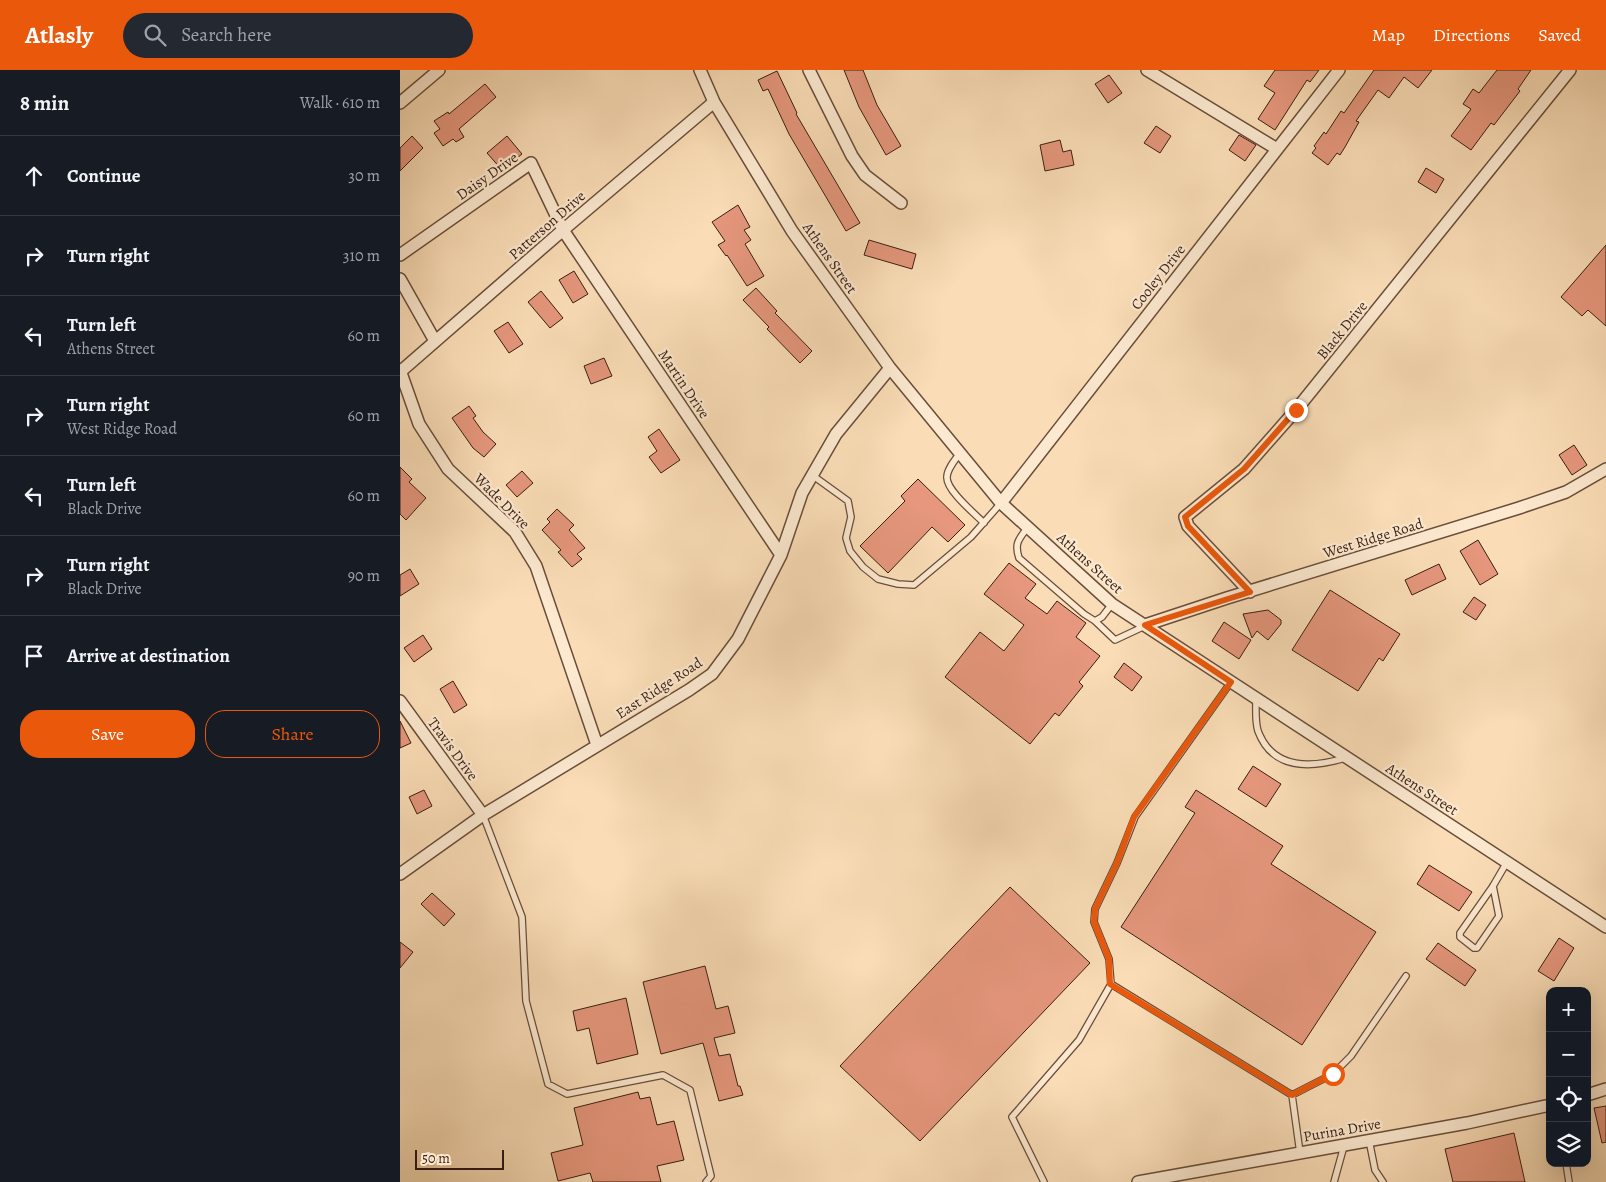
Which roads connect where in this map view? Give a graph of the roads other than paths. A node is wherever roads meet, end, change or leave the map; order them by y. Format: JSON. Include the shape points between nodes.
{"nodes":[{"id":1,"x":439,"y":70,"type":"edge"},
{"id":2,"x":700,"y":70,"type":"edge"},
{"id":3,"x":809,"y":70,"type":"edge"},
{"id":4,"x":1147,"y":70,"type":"edge"},
{"id":5,"x":1339,"y":70,"type":"edge"},
{"id":6,"x":1570,"y":70,"type":"edge"},
{"id":7,"x":714,"y":102,"type":"junction"},
{"id":8,"x":400,"y":103,"type":"edge"},
{"id":9,"x":1278,"y":149,"type":"junction"},
{"id":10,"x":901,"y":204,"type":"dead end"},
{"id":11,"x":563,"y":230,"type":"junction"},
{"id":12,"x":400,"y":255,"type":"edge"},
{"id":13,"x":400,"y":279,"type":"edge"},
{"id":14,"x":435,"y":341,"type":"junction"},
{"id":15,"x":890,"y":368,"type":"junction"},
{"id":16,"x":400,"y":371,"type":"edge"},
{"id":17,"x":960,"y":453,"type":"junction"},
{"id":18,"x":1606,"y":469,"type":"edge"},
{"id":19,"x":812,"y":475,"type":"junction"},
{"id":20,"x":1001,"y":503,"type":"junction"},
{"id":21,"x":984,"y":523,"type":"junction"},
{"id":22,"x":1028,"y":527,"type":"junction"},
{"id":23,"x":781,"y":555,"type":"junction"},
{"id":24,"x":1250,"y":592,"type":"junction"},
{"id":25,"x":1112,"y":604,"type":"junction"},
{"id":26,"x":1095,"y":621,"type":"junction"},
{"id":27,"x":1145,"y":625,"type":"junction"},
{"id":28,"x":1231,"y":682,"type":"junction"},
{"id":29,"x":1256,"y":698,"type":"junction"},
{"id":30,"x":400,"y":701,"type":"edge"},
{"id":31,"x":597,"y":745,"type":"junction"},
{"id":32,"x":1347,"y":757,"type":"junction"},
{"id":33,"x":482,"y":815,"type":"junction"},
{"id":34,"x":1507,"y":862,"type":"junction"},
{"id":35,"x":400,"y":874,"type":"edge"},
{"id":36,"x":1493,"y":886,"type":"junction"},
{"id":37,"x":1606,"y":927,"type":"edge"},
{"id":38,"x":1406,"y":976,"type":"dead end"},
{"id":39,"x":1110,"y":984,"type":"junction"},
{"id":40,"x":1606,"y":1089,"type":"edge"},
{"id":41,"x":1591,"y":1094,"type":"edge"},
{"id":42,"x":1292,"y":1095,"type":"junction"},
{"id":43,"x":1546,"y":1106,"type":"edge"},
{"id":44,"x":1369,"y":1140,"type":"junction"},
{"id":45,"x":1344,"y":1145,"type":"junction"},
{"id":46,"x":1300,"y":1153,"type":"junction"},
{"id":47,"x":1566,"y":1167,"type":"edge"},
{"id":48,"x":706,"y":1182,"type":"edge"},
{"id":49,"x":1044,"y":1182,"type":"edge"},
{"id":50,"x":1138,"y":1182,"type":"edge"},
{"id":51,"x":1334,"y":1182,"type":"edge"},
{"id":52,"x":1382,"y":1182,"type":"edge"},
{"id":53,"x":1568,"y":1182,"type":"edge"}],
"edges":[{"from":1,"to":8,"type":"street"},
{"from":2,"to":7,"type":"street","name":"Athens Street"},
{"from":3,"to":10,"type":"street","via":[[852,156],[865,175]]},
{"from":4,"to":9,"type":"street"},
{"from":5,"to":9,"type":"street","name":"Cooley Drive"},
{"from":6,"to":24,"type":"street","name":"Black Drive","via":[[1296,410],[1244,469],[1185,517],[1188,526]]},
{"from":7,"to":11,"type":"street","name":"Patterson Drive"},
{"from":7,"to":15,"type":"street","name":"Athens Street","via":[[792,231]]},
{"from":9,"to":20,"type":"street","name":"Cooley Drive"},
{"from":11,"to":12,"type":"street","name":"Daisy Drive","via":[[531,163]]},
{"from":11,"to":14,"type":"street","name":"Patterson Drive"},
{"from":11,"to":23,"type":"street","name":"Martin Drive"},
{"from":13,"to":14,"type":"street"},
{"from":14,"to":16,"type":"street","name":"Patterson Drive"},
{"from":15,"to":17,"type":"street","name":"Athens Street"},
{"from":15,"to":19,"type":"street","name":"East Ridge Road","via":[[836,434]]},
{"from":16,"to":31,"type":"street","name":"Wade Drive","via":[[419,424],[448,469],[515,532],[536,566]]},
{"from":17,"to":20,"type":"street","name":"Athens Street"},
{"from":17,"to":21,"type":"lane","via":[[946,476],[948,486]]},
{"from":18,"to":24,"type":"street","name":"West Ridge Road","via":[[1566,492]]},
{"from":19,"to":21,"type":"lane","via":[[848,501],[851,517],[846,538],[850,551],[878,579],[914,586]]},
{"from":19,"to":23,"type":"street","name":"East Ridge Road","via":[[802,493]]},
{"from":20,"to":21,"type":"lane"},
{"from":20,"to":22,"type":"street","name":"Athens Street"},
{"from":22,"to":25,"type":"street","name":"Athens Street"},
{"from":22,"to":26,"type":"lane","via":[[1018,540],[1018,558]]},
{"from":23,"to":31,"type":"street","name":"East Ridge Road","via":[[738,639],[712,674]]},
{"from":24,"to":27,"type":"street","name":"West Ridge Road"},
{"from":25,"to":26,"type":"lane"},
{"from":25,"to":27,"type":"street","name":"Athens Street"},
{"from":26,"to":27,"type":"lane","via":[[1116,640]]},
{"from":27,"to":28,"type":"street","name":"Athens Street"},
{"from":28,"to":29,"type":"street","name":"Athens Street"},
{"from":28,"to":39,"type":"lane","via":[[1134,817],[1095,909],[1094,922],[1109,959]]},
{"from":29,"to":32,"type":"street","name":"Athens Street"},
{"from":29,"to":32,"type":"lane","via":[[1258,731],[1269,748],[1285,760],[1312,765]]},
{"from":30,"to":33,"type":"street","name":"Travis Drive"},
{"from":31,"to":33,"type":"street","name":"East Ridge Road"},
{"from":32,"to":34,"type":"street","name":"Athens Street"},
{"from":33,"to":35,"type":"street","name":"East Ridge Road"},
{"from":33,"to":48,"type":"lane","via":[[522,917],[526,1001],[548,1084],[567,1094],[664,1076],[690,1090],[711,1176]]},
{"from":34,"to":36,"type":"lane"},
{"from":34,"to":37,"type":"street","name":"Athens Street"},
{"from":36,"to":36,"type":"lane","via":[[1460,933],[1460,937],[1474,948],[1499,916]]},
{"from":38,"to":42,"type":"lane","via":[[1352,1056],[1333,1074]]},
{"from":39,"to":42,"type":"lane"},
{"from":39,"to":49,"type":"lane","via":[[1079,1040],[1012,1117]]},
{"from":40,"to":41,"type":"street"},
{"from":42,"to":46,"type":"lane"},
{"from":43,"to":44,"type":"street","name":"Purina Drive"},
{"from":44,"to":45,"type":"street","name":"Purina Drive"},
{"from":44,"to":52,"type":"lane","via":[[1375,1170]]},
{"from":45,"to":46,"type":"street","name":"Purina Drive"},
{"from":45,"to":51,"type":"lane"},
{"from":46,"to":50,"type":"street","name":"Purina Drive"},
{"from":47,"to":53,"type":"lane"}]}
